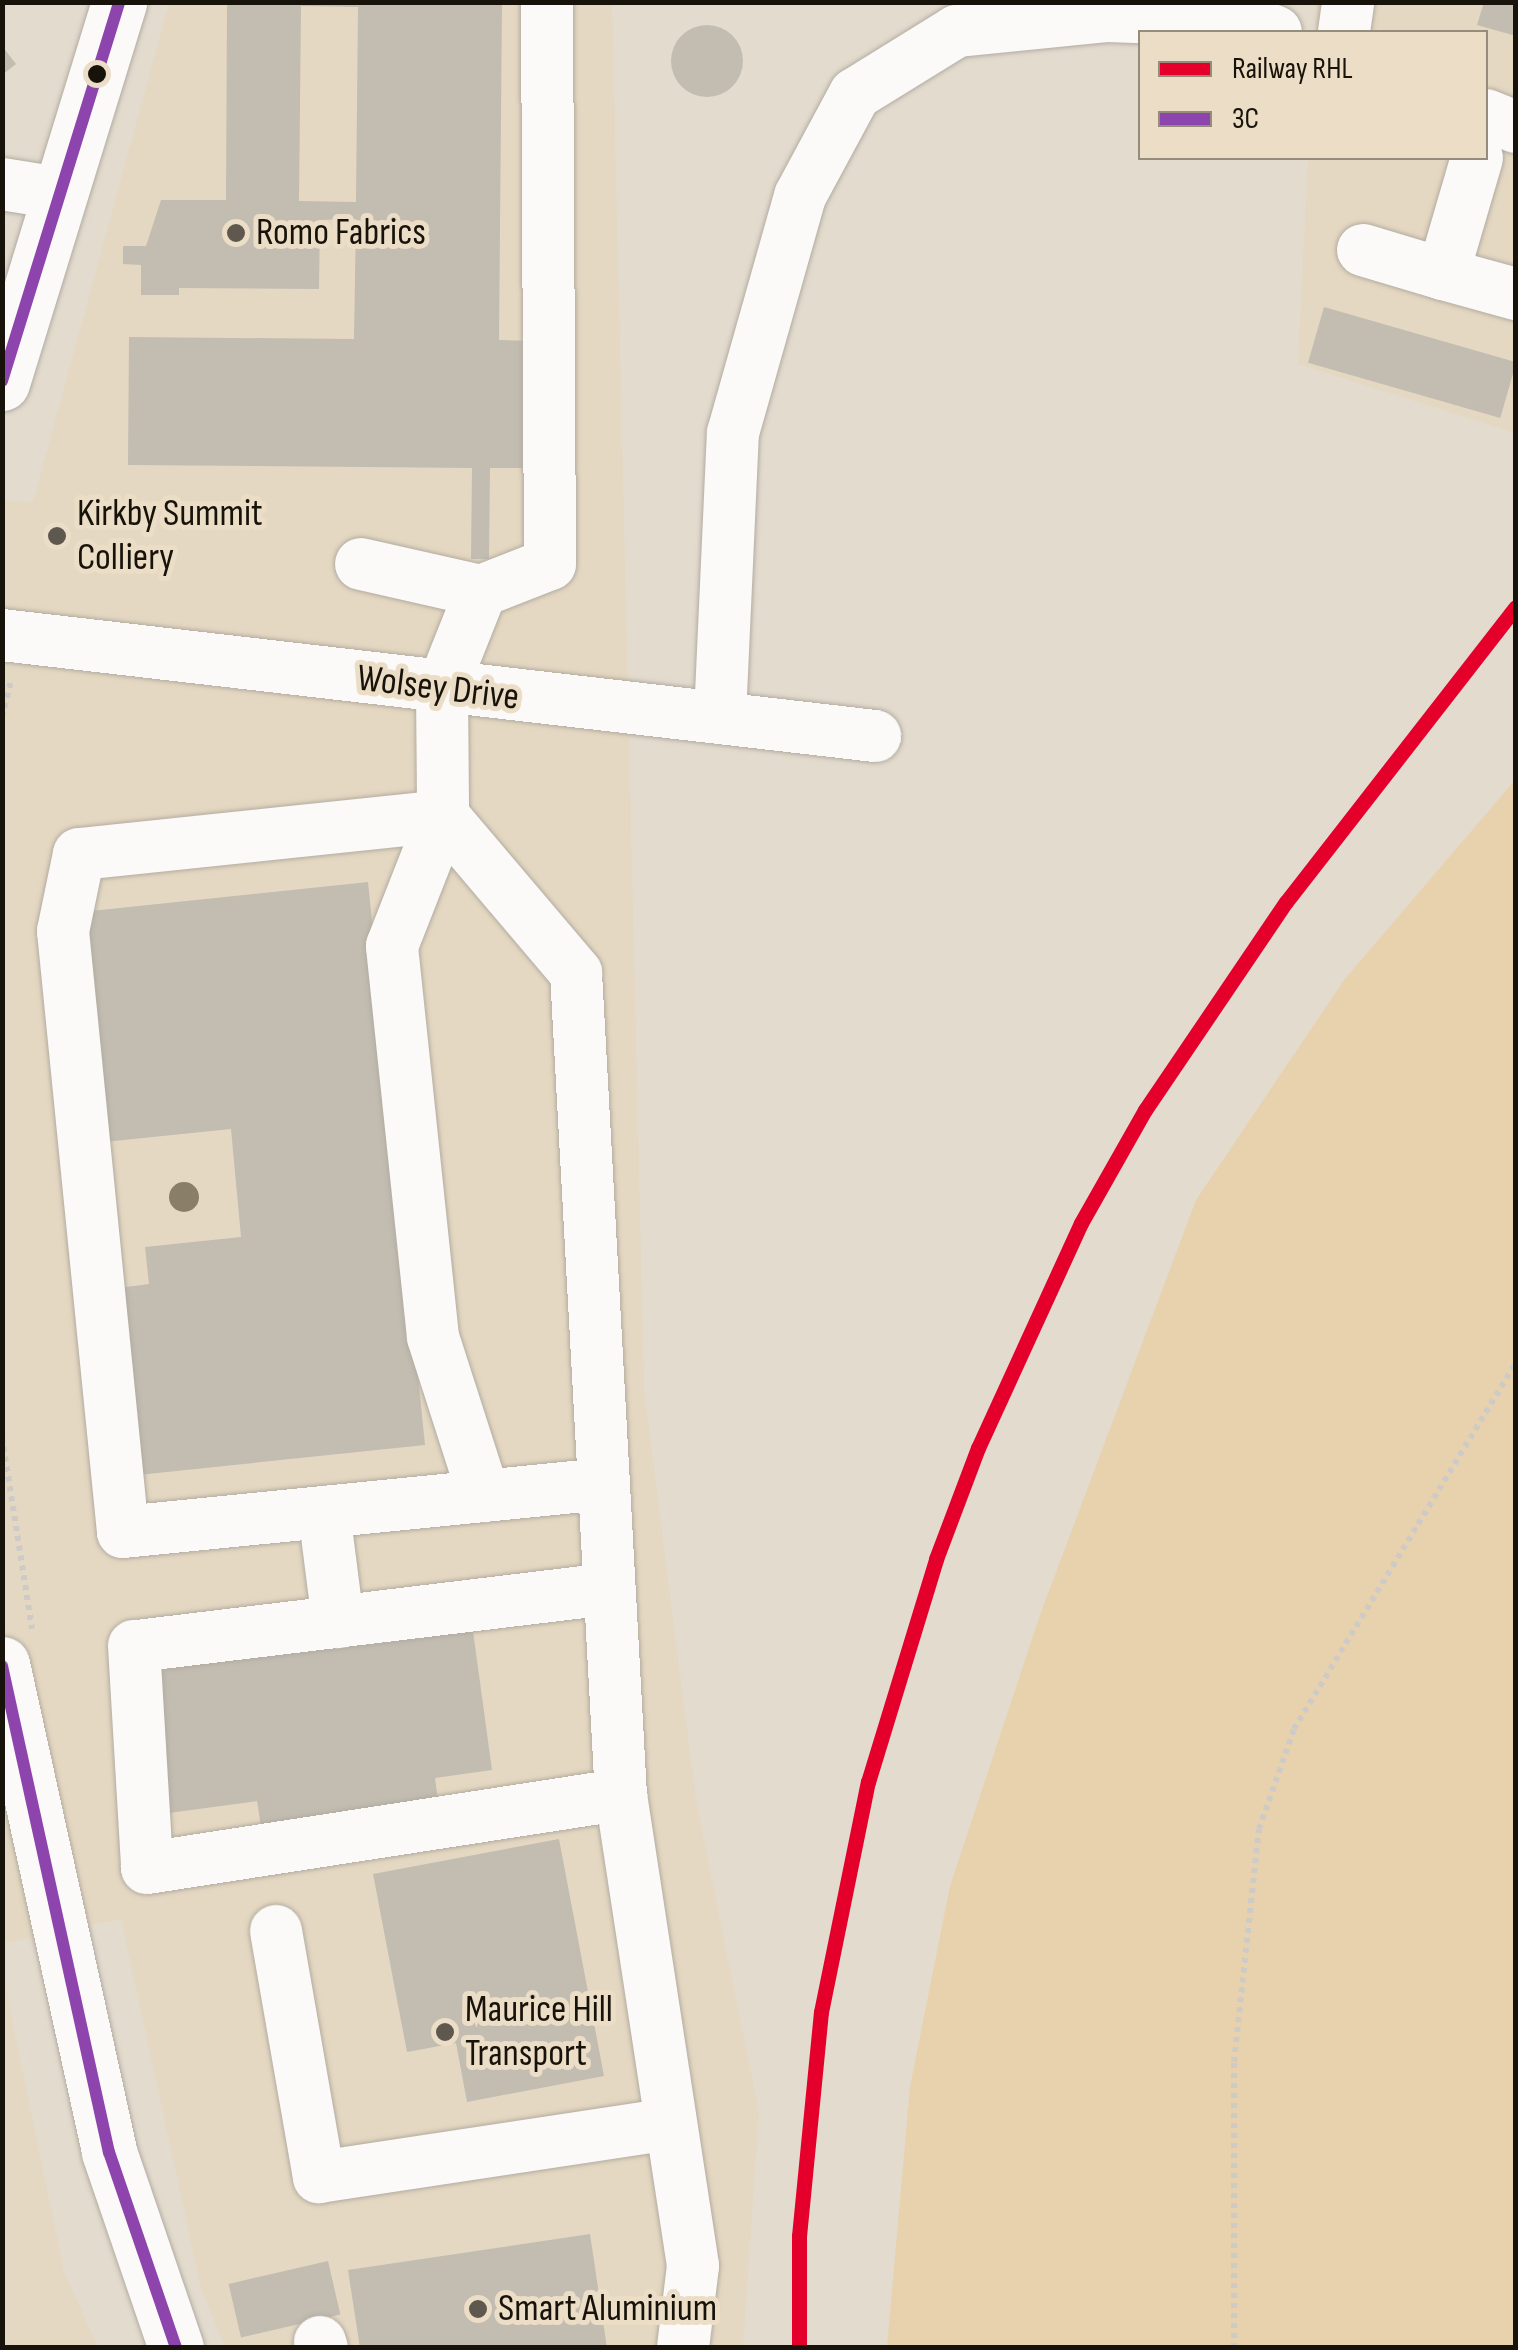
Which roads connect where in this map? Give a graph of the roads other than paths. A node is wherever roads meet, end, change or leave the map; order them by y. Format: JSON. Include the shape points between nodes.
{"nodes":[{"id":1,"x":119,"y":2,"type":"edge"},
{"id":2,"x":548,"y":2,"type":"edge"},
{"id":3,"x":1348,"y":2,"type":"edge"},
{"id":4,"x":1107,"y":9,"type":"edge"},
{"id":5,"x":1263,"y":27,"type":"edge"},
{"id":6,"x":1344,"y":30,"type":"edge"},
{"id":7,"x":1480,"y":160,"type":"edge"},
{"id":8,"x":2,"y":184,"type":"edge"},
{"id":9,"x":58,"y":193,"type":"junction"},
{"id":10,"x":1363,"y":250,"type":"dead end"},
{"id":11,"x":1442,"y":274,"type":"junction"},
{"id":12,"x":1516,"y":294,"type":"edge"},
{"id":13,"x":2,"y":383,"type":"edge"},
{"id":14,"x":361,"y":564,"type":"dead end"},
{"id":15,"x":481,"y":591,"type":"junction"},
{"id":16,"x":2,"y":634,"type":"edge"},
{"id":17,"x":442,"y":689,"type":"junction"},
{"id":18,"x":720,"y":717,"type":"junction"},
{"id":19,"x":874,"y":736,"type":"dead end"},
{"id":20,"x":443,"y":816,"type":"junction"},
{"id":21,"x":602,"y":1484,"type":"junction"},
{"id":22,"x":484,"y":1496,"type":"junction"},
{"id":23,"x":324,"y":1512,"type":"junction"},
{"id":24,"x":608,"y":1590,"type":"junction"},
{"id":25,"x":338,"y":1622,"type":"junction"},
{"id":26,"x":2,"y":1664,"type":"edge"},
{"id":27,"x":621,"y":1796,"type":"junction"},
{"id":28,"x":276,"y":1931,"type":"dead end"},
{"id":29,"x":669,"y":2124,"type":"junction"},
{"id":30,"x":176,"y":2348,"type":"edge"},
{"id":31,"x":683,"y":2348,"type":"edge"}],
"edges":[{"from":1,"to":9,"type":"main road"},
{"from":2,"to":15,"type":"street","via":[[550,564]]},
{"from":3,"to":6,"type":"street"},
{"from":4,"to":5,"type":"street"},
{"from":4,"to":18,"type":"street","via":[[957,31],[855,94],[800,196],[733,433]]},
{"from":7,"to":11,"type":"street"},
{"from":8,"to":9,"type":"street"},
{"from":9,"to":13,"type":"main road"},
{"from":10,"to":11,"type":"street"},
{"from":11,"to":12,"type":"street"},
{"from":14,"to":15,"type":"street"},
{"from":15,"to":17,"type":"street"},
{"from":16,"to":17,"type":"street","name":"Wolsey Drive"},
{"from":17,"to":18,"type":"street","name":"Wolsey Drive"},
{"from":17,"to":20,"type":"street"},
{"from":18,"to":19,"type":"street","name":"Wolsey Drive"},
{"from":20,"to":21,"type":"street","via":[[576,972]]},
{"from":20,"to":22,"type":"street","via":[[392,946],[433,1338]]},
{"from":20,"to":23,"type":"street","via":[[78,854],[63,931],[123,1532]]},
{"from":21,"to":22,"type":"street"},
{"from":21,"to":24,"type":"street"},
{"from":22,"to":23,"type":"street"},
{"from":23,"to":25,"type":"street"},
{"from":24,"to":25,"type":"street"},
{"from":24,"to":27,"type":"street"},
{"from":25,"to":27,"type":"street","via":[[134,1646],[148,1868]]},
{"from":26,"to":30,"type":"main road","via":[[109,2152]]},
{"from":27,"to":29,"type":"street"},
{"from":28,"to":29,"type":"street","via":[[319,2178]]},
{"from":29,"to":31,"type":"street","via":[[692,2266]]}]}
